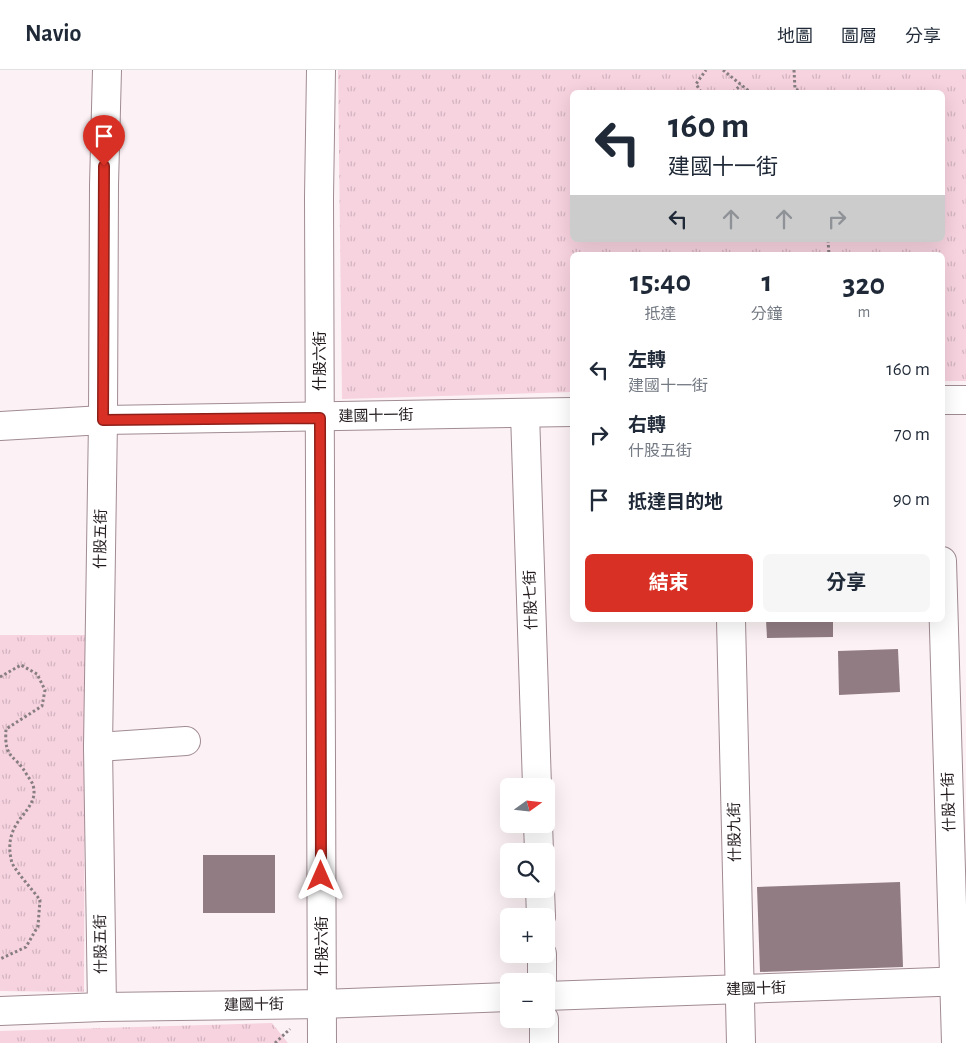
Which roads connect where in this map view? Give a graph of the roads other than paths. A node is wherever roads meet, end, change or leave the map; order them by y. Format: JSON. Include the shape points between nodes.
{"nodes":[{"id":1,"x":107,"y":70,"type":"edge"},
{"id":2,"x":320,"y":70,"type":"edge"},
{"id":3,"x":945,"y":400,"type":"edge"},
{"id":4,"x":966,"y":400,"type":"edge"},
{"id":5,"x":570,"y":412,"type":"edge"},
{"id":6,"x":525,"y":413,"type":"junction"},
{"id":7,"x":320,"y":418,"type":"junction"},
{"id":8,"x":103,"y":420,"type":"junction"},
{"id":9,"x":0,"y":426,"type":"edge"},
{"id":10,"x":731,"y":622,"type":"edge"},
{"id":11,"x":945,"y":622,"type":"edge"},
{"id":12,"x":186,"y":741,"type":"dead end"},
{"id":13,"x":98,"y":747,"type":"junction"},
{"id":14,"x":537,"y":778,"type":"edge"},
{"id":15,"x":960,"y":981,"type":"edge"},
{"id":16,"x":739,"y":989,"type":"junction"},
{"id":17,"x":555,"y":996,"type":"edge"},
{"id":18,"x":500,"y":997,"type":"edge"},
{"id":19,"x":322,"y":1004,"type":"junction"},
{"id":20,"x":102,"y":1007,"type":"junction"},
{"id":21,"x":0,"y":1011,"type":"edge"},
{"id":22,"x":544,"y":1028,"type":"edge"},
{"id":23,"x":322,"y":1043,"type":"edge"},
{"id":24,"x":544,"y":1043,"type":"edge"},
{"id":25,"x":740,"y":1043,"type":"edge"},
{"id":26,"x":956,"y":1043,"type":"edge"}],
"edges":[{"from":1,"to":8,"type":"street","name":"什股五街"},
{"from":2,"to":7,"type":"street","name":"什股六街"},
{"from":3,"to":4,"type":"street"},
{"from":5,"to":6,"type":"street","name":"建國十一街"},
{"from":6,"to":7,"type":"street","name":"建國十一街"},
{"from":6,"to":14,"type":"street","name":"什股七街"},
{"from":7,"to":8,"type":"street","name":"建國十一街"},
{"from":7,"to":19,"type":"street","name":"什股六街"},
{"from":8,"to":9,"type":"street","name":"建國十一街"},
{"from":8,"to":13,"type":"street","name":"什股五街"},
{"from":10,"to":16,"type":"street","name":"什股九街"},
{"from":11,"to":15,"type":"street","name":"什股十街"},
{"from":12,"to":13,"type":"street"},
{"from":13,"to":20,"type":"street","name":"什股五街"},
{"from":15,"to":16,"type":"street","name":"建國十街"},
{"from":15,"to":26,"type":"street","name":"什股十街"},
{"from":16,"to":17,"type":"street","name":"建國十街"},
{"from":16,"to":25,"type":"street","name":"什股九街"},
{"from":18,"to":19,"type":"street","name":"建國十街"},
{"from":19,"to":20,"type":"street","name":"建國十街"},
{"from":19,"to":23,"type":"street","name":"什股六街"},
{"from":20,"to":21,"type":"street","name":"建國十街"},
{"from":22,"to":24,"type":"street"}]}
